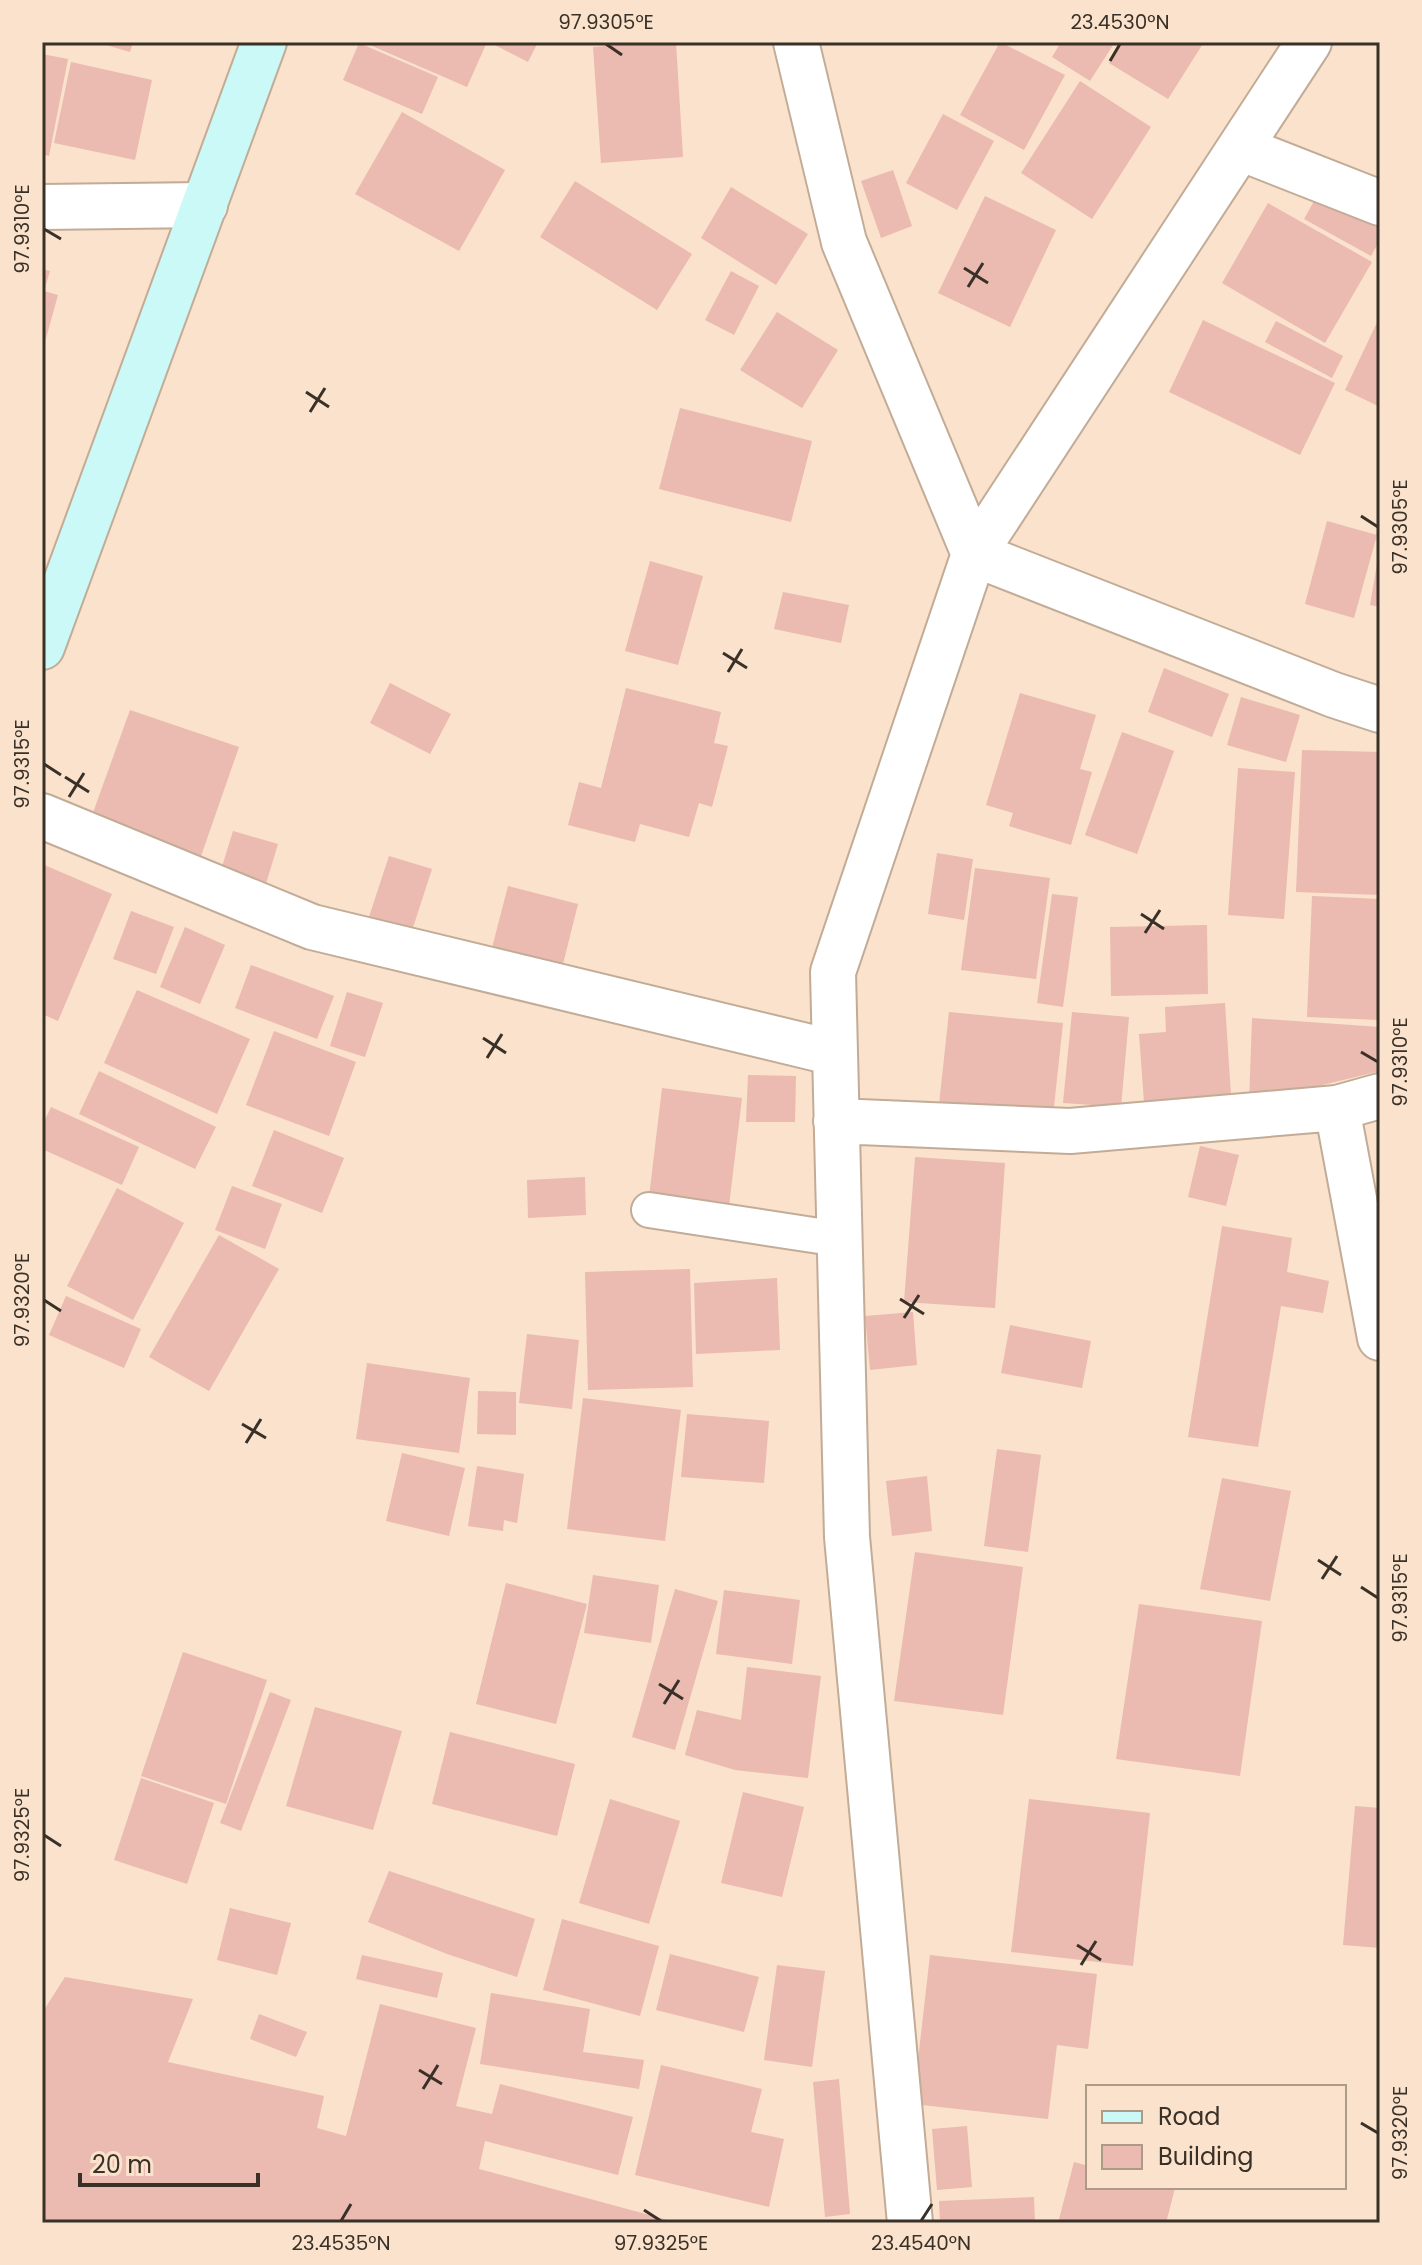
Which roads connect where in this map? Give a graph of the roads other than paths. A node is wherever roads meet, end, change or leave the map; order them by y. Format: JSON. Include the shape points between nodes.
{"nodes":[{"id":1,"x":264,"y":42,"type":"edge"},
{"id":2,"x":796,"y":42,"type":"edge"},
{"id":3,"x":1293,"y":49,"type":"edge"},
{"id":4,"x":1240,"y":148,"type":"junction"},
{"id":5,"x":1380,"y":203,"type":"edge"},
{"id":6,"x":205,"y":205,"type":"junction"},
{"id":7,"x":42,"y":207,"type":"edge"},
{"id":8,"x":974,"y":554,"type":"junction"},
{"id":9,"x":42,"y":647,"type":"edge"},
{"id":10,"x":1380,"y":710,"type":"edge"},
{"id":11,"x":42,"y":816,"type":"edge"},
{"id":12,"x":835,"y":1053,"type":"junction"},
{"id":13,"x":1380,"y":1096,"type":"edge"},
{"id":14,"x":1337,"y":1108,"type":"junction"},
{"id":15,"x":836,"y":1121,"type":"junction"},
{"id":16,"x":649,"y":1210,"type":"dead end"},
{"id":17,"x":839,"y":1239,"type":"junction"},
{"id":18,"x":1380,"y":1338,"type":"edge"},
{"id":19,"x":910,"y":2223,"type":"edge"}],
"edges":[{"from":1,"to":6,"type":"street"},
{"from":2,"to":8,"type":"street","via":[[844,242]]},
{"from":3,"to":4,"type":"street"},
{"from":4,"to":5,"type":"street"},
{"from":4,"to":8,"type":"street"},
{"from":6,"to":7,"type":"street"},
{"from":6,"to":9,"type":"street"},
{"from":8,"to":10,"type":"street"},
{"from":8,"to":12,"type":"street","via":[[833,972]]},
{"from":11,"to":12,"type":"street","via":[[312,927]]},
{"from":12,"to":15,"type":"street"},
{"from":13,"to":14,"type":"street"},
{"from":14,"to":15,"type":"street","via":[[1070,1131]]},
{"from":14,"to":18,"type":"street"},
{"from":15,"to":17,"type":"street"},
{"from":16,"to":17,"type":"lane"},
{"from":17,"to":19,"type":"street","via":[[847,1537]]}]}
